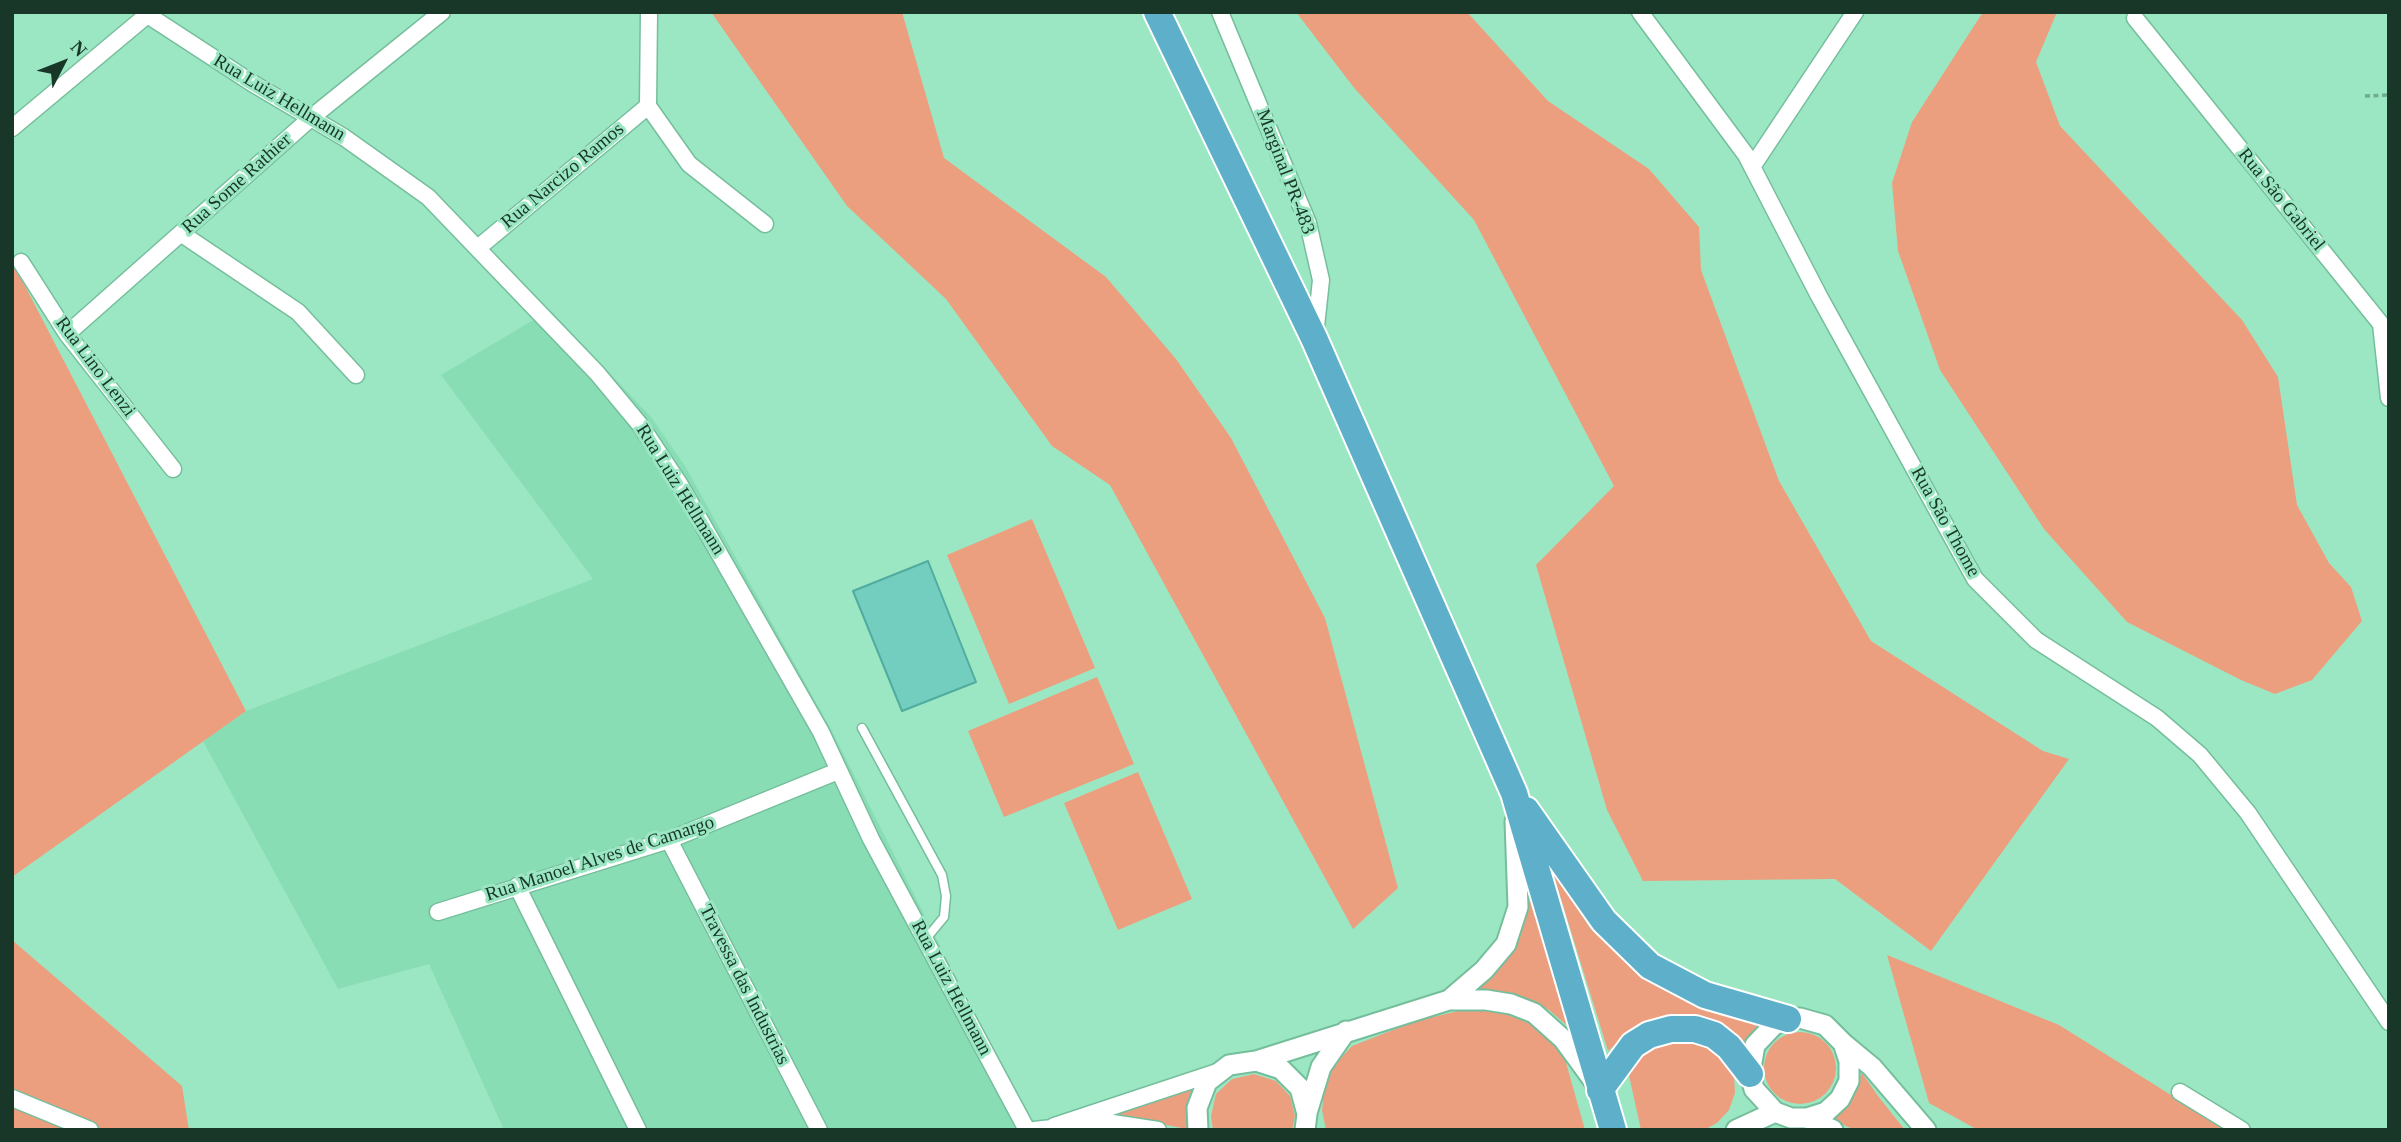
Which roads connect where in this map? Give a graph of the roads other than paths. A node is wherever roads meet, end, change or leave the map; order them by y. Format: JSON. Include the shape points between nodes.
{"nodes":[{"id":1,"x":442,"y":12,"type":"edge"},
{"id":2,"x":649,"y":12,"type":"edge"},
{"id":3,"x":1157,"y":12,"type":"edge"},
{"id":4,"x":1220,"y":12,"type":"edge"},
{"id":5,"x":1640,"y":12,"type":"edge"},
{"id":6,"x":1855,"y":12,"type":"edge"},
{"id":7,"x":145,"y":14,"type":"edge"},
{"id":8,"x":2135,"y":18,"type":"dead end"},
{"id":9,"x":648,"y":106,"type":"junction"},
{"id":10,"x":312,"y":117,"type":"junction"},
{"id":11,"x":12,"y":128,"type":"edge"},
{"id":12,"x":1752,"y":167,"type":"junction"},
{"id":13,"x":765,"y":224,"type":"dead end"},
{"id":14,"x":182,"y":234,"type":"junction"},
{"id":15,"x":479,"y":247,"type":"junction"},
{"id":16,"x":21,"y":262,"type":"dead end"},
{"id":17,"x":2385,"y":324,"type":"edge"},
{"id":18,"x":67,"y":334,"type":"junction"},
{"id":19,"x":1314,"y":338,"type":"junction"},
{"id":20,"x":356,"y":374,"type":"dead end"},
{"id":21,"x":2389,"y":398,"type":"edge"},
{"id":22,"x":173,"y":470,"type":"dead end"},
{"id":23,"x":862,"y":728,"type":"dead end"},
{"id":24,"x":838,"y":771,"type":"junction"},
{"id":25,"x":1514,"y":793,"type":"junction"},
{"id":26,"x":669,"y":840,"type":"junction"},
{"id":27,"x":517,"y":886,"type":"junction"},
{"id":28,"x":438,"y":912,"type":"dead end"},
{"id":29,"x":925,"y":940,"type":"junction"},
{"id":30,"x":2389,"y":993,"type":"edge"},
{"id":31,"x":1449,"y":1000,"type":"junction"},
{"id":32,"x":2386,"y":1018,"type":"edge"},
{"id":33,"x":1788,"y":1019,"type":"junction"},
{"id":34,"x":1346,"y":1031,"type":"junction"},
{"id":35,"x":1843,"y":1043,"type":"junction"},
{"id":36,"x":1256,"y":1061,"type":"junction"},
{"id":37,"x":1217,"y":1072,"type":"junction"},
{"id":38,"x":1750,"y":1074,"type":"junction"},
{"id":39,"x":1600,"y":1090,"type":"junction"},
{"id":40,"x":2180,"y":1092,"type":"dead end"},
{"id":41,"x":12,"y":1098,"type":"edge"},
{"id":42,"x":1775,"y":1112,"type":"junction"},
{"id":43,"x":1807,"y":1118,"type":"junction"},
{"id":44,"x":1306,"y":1125,"type":"edge"},
{"id":45,"x":1054,"y":1126,"type":"junction"},
{"id":46,"x":1613,"y":1129,"type":"edge"},
{"id":47,"x":90,"y":1130,"type":"edge"},
{"id":48,"x":639,"y":1130,"type":"edge"},
{"id":49,"x":819,"y":1130,"type":"edge"},
{"id":50,"x":1027,"y":1130,"type":"edge"},
{"id":51,"x":1034,"y":1130,"type":"edge"},
{"id":52,"x":1158,"y":1130,"type":"edge"},
{"id":53,"x":1198,"y":1130,"type":"edge"},
{"id":54,"x":1736,"y":1130,"type":"edge"},
{"id":55,"x":1833,"y":1130,"type":"edge"},
{"id":56,"x":1926,"y":1130,"type":"edge"},
{"id":57,"x":2242,"y":1130,"type":"edge"}],
"edges":[{"from":1,"to":10,"type":"street","name":"Rua Some Rathier"},
{"from":2,"to":9,"type":"street"},
{"from":3,"to":19,"type":"highway"},
{"from":4,"to":19,"type":"street","name":"Marginal PR-483","via":[[1308,223],[1321,280]]},
{"from":5,"to":12,"type":"street","name":"Rua São Thome"},
{"from":6,"to":12,"type":"street"},
{"from":7,"to":10,"type":"street","name":"Rua Luiz Hellmann"},
{"from":7,"to":11,"type":"street"},
{"from":8,"to":17,"type":"street","name":"Rua São Gabriel"},
{"from":9,"to":13,"type":"street","via":[[689,164]]},
{"from":9,"to":15,"type":"street","name":"Rua Narcizo Ramos"},
{"from":10,"to":14,"type":"street","name":"Rua Some Rathier"},
{"from":10,"to":15,"type":"street","name":"Rua Luiz Hellmann","via":[[391,168]]},
{"from":12,"to":32,"type":"street","name":"Rua São Thome","via":[[1975,579],[2036,640],[2157,719],[2200,755],[2248,813]]},
{"from":14,"to":18,"type":"street","name":"Rua Some Rathier"},
{"from":14,"to":20,"type":"street","via":[[298,312]]},
{"from":15,"to":24,"type":"street","name":"Rua Luiz Hellmann","via":[[641,426],[723,558],[821,732]]},
{"from":16,"to":18,"type":"street","name":"Rua Lino Lenzi"},
{"from":17,"to":21,"type":"street","name":"Rua São Gabriel"},
{"from":18,"to":22,"type":"street","name":"Rua Lino Lenzi"},
{"from":19,"to":25,"type":"highway"},
{"from":23,"to":29,"type":"lane","via":[[942,875],[944,917]]},
{"from":24,"to":26,"type":"street","name":"Rua Manoel Alves de Camargo"},
{"from":24,"to":29,"type":"street","name":"Rua Luiz Hellmann"},
{"from":25,"to":31,"type":"street","via":[[1518,907],[1506,944]]},
{"from":25,"to":33,"type":"highway","via":[[1604,921],[1650,966],[1705,995]]},
{"from":25,"to":39,"type":"highway"},
{"from":26,"to":27,"type":"street","name":"Rua Manoel Alves de Camargo"},
{"from":26,"to":49,"type":"street","name":"Travessa das Industrias"},
{"from":27,"to":28,"type":"street","name":"Rua Manoel Alves de Camargo"},
{"from":27,"to":48,"type":"street"},
{"from":29,"to":50,"type":"street","name":"Rua Luiz Hellmann"},
{"from":30,"to":32,"type":"street"},
{"from":31,"to":34,"type":"street"},
{"from":31,"to":39,"type":"street","via":[[1498,1002],[1534,1013],[1563,1039]]},
{"from":33,"to":35,"type":"street","via":[[1825,1025]]},
{"from":33,"to":38,"type":"street","via":[[1769,1029],[1755,1045]]},
{"from":34,"to":36,"type":"street"},
{"from":34,"to":44,"type":"street","via":[[1321,1067]]},
{"from":35,"to":43,"type":"street","via":[[1849,1081],[1826,1112]]},
{"from":35,"to":56,"type":"street","via":[[1872,1067]]},
{"from":36,"to":37,"type":"street"},
{"from":36,"to":44,"type":"street","via":[[1281,1069],[1300,1088]]},
{"from":37,"to":45,"type":"street"},
{"from":37,"to":53,"type":"street","via":[[1200,1094]]},
{"from":38,"to":39,"type":"highway","via":[[1714,1035],[1671,1029],[1633,1045]]},
{"from":38,"to":42,"type":"street","via":[[1754,1089]]},
{"from":39,"to":46,"type":"highway"},
{"from":40,"to":57,"type":"street"},
{"from":41,"to":47,"type":"street"},
{"from":42,"to":43,"type":"street"},
{"from":42,"to":54,"type":"street"},
{"from":43,"to":55,"type":"street"},
{"from":45,"to":51,"type":"street"},
{"from":45,"to":52,"type":"street","via":[[1106,1122]]}]}
